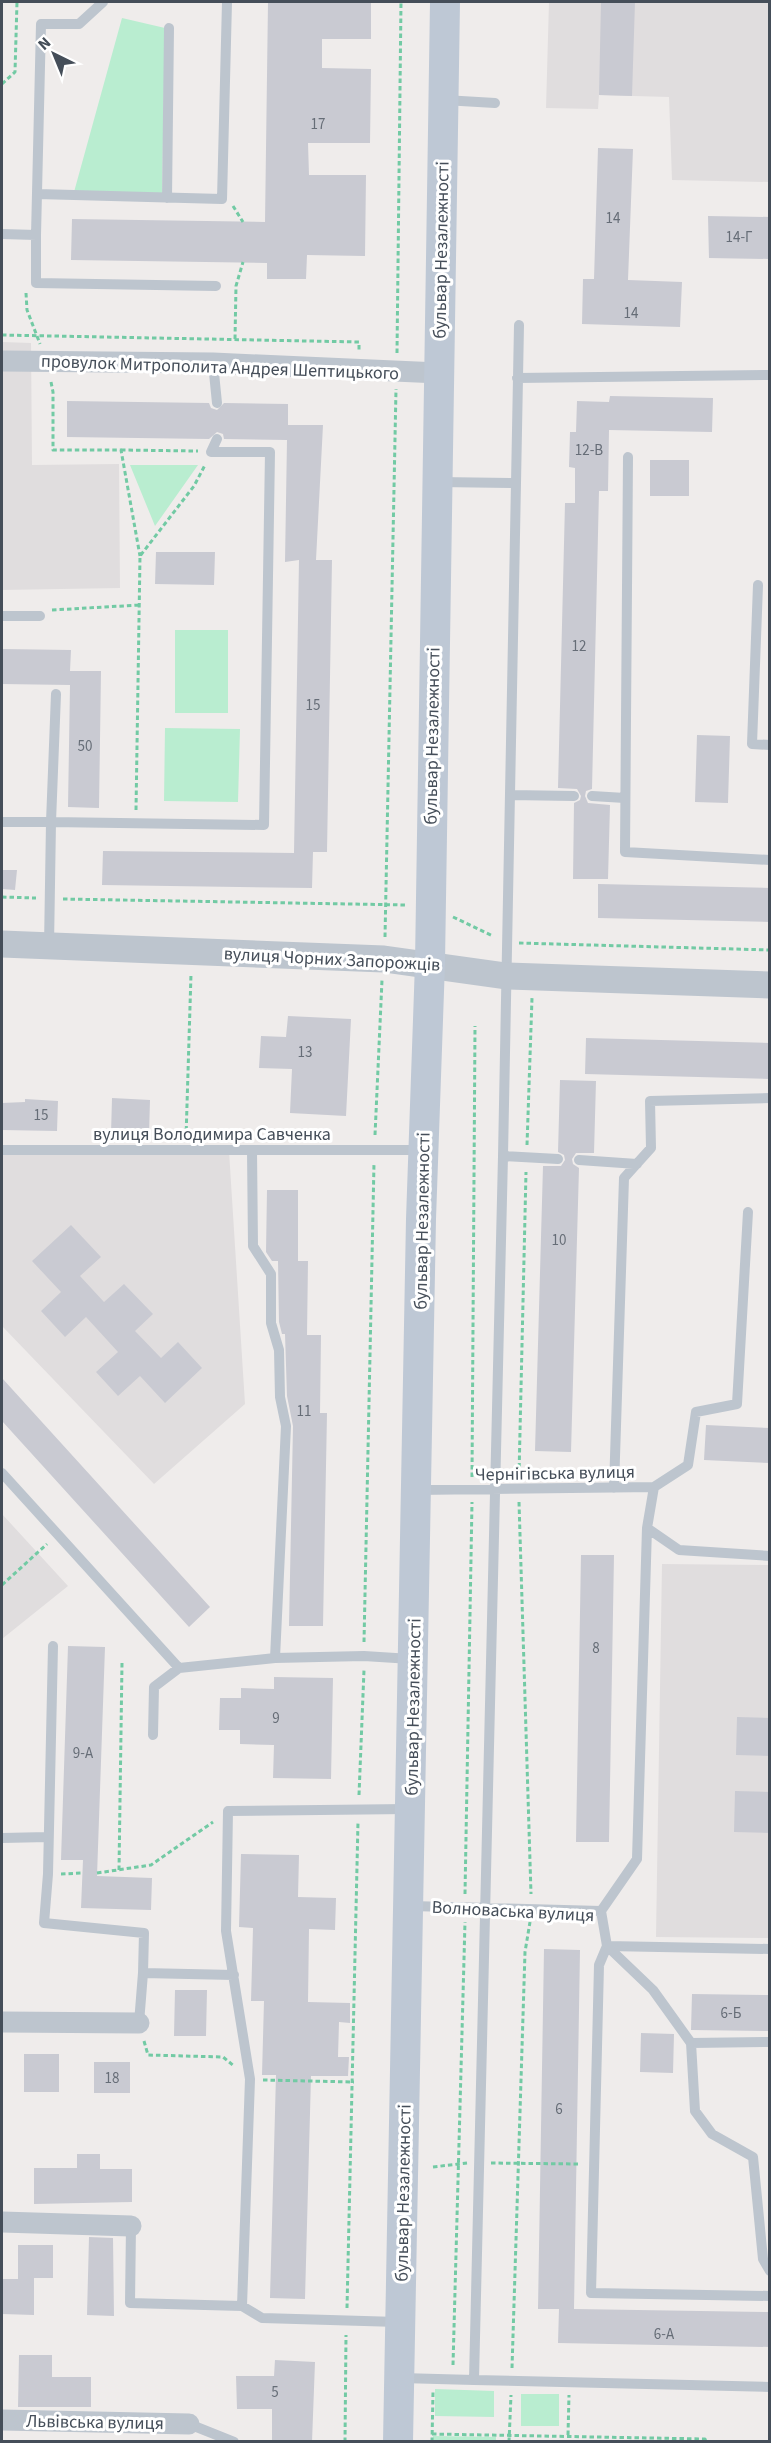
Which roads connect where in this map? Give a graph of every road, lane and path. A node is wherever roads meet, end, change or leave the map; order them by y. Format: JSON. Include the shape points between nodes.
{"nodes":[{"id":1,"x":17,"y":2,"type":"edge"},
{"id":2,"x":103,"y":2,"type":"edge"},
{"id":3,"x":227,"y":2,"type":"edge"},
{"id":4,"x":401,"y":2,"type":"edge"},
{"id":5,"x":446,"y":2,"type":"edge"},
{"id":6,"x":169,"y":28,"type":"dead end"},
{"id":7,"x":2,"y":84,"type":"edge"},
{"id":8,"x":444,"y":100,"type":"junction"},
{"id":9,"x":495,"y":103,"type":"dead end"},
{"id":10,"x":37,"y":194,"type":"junction"},
{"id":11,"x":167,"y":198,"type":"junction"},
{"id":12,"x":2,"y":234,"type":"edge"},
{"id":13,"x":36,"y":235,"type":"junction"},
{"id":14,"x":243,"y":262,"type":"dead end"},
{"id":15,"x":216,"y":286,"type":"dead end"},
{"id":16,"x":229,"y":286,"type":"dead end"},
{"id":17,"x":236,"y":286,"type":"junction"},
{"id":18,"x":26,"y":287,"type":"dead end"},
{"id":19,"x":519,"y":325,"type":"dead end"},
{"id":20,"x":2,"y":335,"type":"edge"},
{"id":21,"x":37,"y":336,"type":"junction"},
{"id":22,"x":235,"y":339,"type":"junction"},
{"id":23,"x":2,"y":361,"type":"edge"},
{"id":24,"x":46,"y":361,"type":"junction"},
{"id":25,"x":213,"y":363,"type":"junction"},
{"id":26,"x":358,"y":371,"type":"junction"},
{"id":27,"x":396,"y":373,"type":"junction"},
{"id":28,"x":439,"y":373,"type":"junction"},
{"id":29,"x":770,"y":375,"type":"edge"},
{"id":30,"x":517,"y":378,"type":"junction"},
{"id":31,"x":218,"y":403,"type":"dead end"},
{"id":32,"x":217,"y":439,"type":"dead end"},
{"id":33,"x":121,"y":450,"type":"junction"},
{"id":34,"x":211,"y":452,"type":"junction"},
{"id":35,"x":628,"y":457,"type":"dead end"},
{"id":36,"x":435,"y":482,"type":"junction"},
{"id":37,"x":516,"y":483,"type":"junction"},
{"id":38,"x":140,"y":556,"type":"junction"},
{"id":39,"x":758,"y":585,"type":"dead end"},
{"id":40,"x":140,"y":605,"type":"junction"},
{"id":41,"x":2,"y":616,"type":"edge"},
{"id":42,"x":40,"y":616,"type":"joint"},
{"id":43,"x":56,"y":694,"type":"dead end"},
{"id":44,"x":770,"y":745,"type":"edge"},
{"id":45,"x":510,"y":795,"type":"junction"},
{"id":46,"x":574,"y":796,"type":"dead end"},
{"id":47,"x":592,"y":796,"type":"dead end"},
{"id":48,"x":625,"y":798,"type":"junction"},
{"id":49,"x":2,"y":822,"type":"edge"},
{"id":50,"x":51,"y":822,"type":"junction"},
{"id":51,"x":136,"y":823,"type":"junction"},
{"id":52,"x":770,"y":860,"type":"edge"},
{"id":53,"x":2,"y":897,"type":"edge"},
{"id":54,"x":50,"y":899,"type":"junction"},
{"id":55,"x":388,"y":905,"type":"junction"},
{"id":56,"x":430,"y":905,"type":"junction"},
{"id":57,"x":507,"y":943,"type":"junction"},
{"id":58,"x":2,"y":944,"type":"edge"},
{"id":59,"x":49,"y":946,"type":"junction"},
{"id":60,"x":770,"y":950,"type":"edge"},
{"id":61,"x":191,"y":951,"type":"junction"},
{"id":62,"x":384,"y":959,"type":"junction"},
{"id":63,"x":430,"y":963,"type":"junction"},
{"id":64,"x":506,"y":976,"type":"junction"},
{"id":65,"x":533,"y":977,"type":"junction"},
{"id":66,"x":770,"y":985,"type":"edge"},
{"id":67,"x":476,"y":1026,"type":"dead end"},
{"id":68,"x":770,"y":1098,"type":"edge"},
{"id":69,"x":374,"y":1149,"type":"junction"},
{"id":70,"x":2,"y":1150,"type":"edge"},
{"id":71,"x":252,"y":1150,"type":"junction"},
{"id":72,"x":424,"y":1150,"type":"junction"},
{"id":73,"x":186,"y":1152,"type":"junction"},
{"id":74,"x":504,"y":1156,"type":"junction"},
{"id":75,"x":526,"y":1158,"type":"junction"},
{"id":76,"x":558,"y":1159,"type":"dead end"},
{"id":77,"x":579,"y":1160,"type":"dead end"},
{"id":78,"x":637,"y":1164,"type":"junction"},
{"id":79,"x":748,"y":1212,"type":"dead end"},
{"id":80,"x":2,"y":1473,"type":"edge"},
{"id":81,"x":654,"y":1487,"type":"junction"},
{"id":82,"x":614,"y":1488,"type":"junction"},
{"id":83,"x":416,"y":1490,"type":"junction"},
{"id":84,"x":472,"y":1491,"type":"junction"},
{"id":85,"x":495,"y":1491,"type":"junction"},
{"id":86,"x":519,"y":1491,"type":"junction"},
{"id":87,"x":647,"y":1528,"type":"junction"},
{"id":88,"x":58,"y":1535,"type":"junction"},
{"id":89,"x":770,"y":1556,"type":"edge"},
{"id":90,"x":2,"y":1583,"type":"edge"},
{"id":91,"x":53,"y":1646,"type":"dead end"},
{"id":92,"x":364,"y":1656,"type":"junction"},
{"id":93,"x":275,"y":1658,"type":"junction"},
{"id":94,"x":414,"y":1659,"type":"junction"},
{"id":95,"x":122,"y":1662,"type":"dead end"},
{"id":96,"x":180,"y":1668,"type":"junction"},
{"id":97,"x":153,"y":1735,"type":"dead end"},
{"id":98,"x":411,"y":1809,"type":"junction"},
{"id":99,"x":359,"y":1810,"type":"junction"},
{"id":100,"x":228,"y":1811,"type":"junction"},
{"id":101,"x":48,"y":1837,"type":"junction"},
{"id":102,"x":2,"y":1838,"type":"edge"},
{"id":103,"x":119,"y":1870,"type":"junction"},
{"id":104,"x":82,"y":1873,"type":"dead end"},
{"id":105,"x":97,"y":1873,"type":"dead end"},
{"id":106,"x":48,"y":1874,"type":"junction"},
{"id":107,"x":410,"y":1906,"type":"junction"},
{"id":108,"x":465,"y":1907,"type":"junction"},
{"id":109,"x":485,"y":1907,"type":"junction"},
{"id":110,"x":531,"y":1909,"type":"junction"},
{"id":111,"x":601,"y":1911,"type":"junction"},
{"id":112,"x":607,"y":1946,"type":"junction"},
{"id":113,"x":770,"y":1948,"type":"edge"},
{"id":114,"x":143,"y":1972,"type":"junction"},
{"id":115,"x":234,"y":1975,"type":"junction"},
{"id":116,"x":2,"y":2022,"type":"edge"},
{"id":117,"x":139,"y":2023,"type":"junction"},
{"id":118,"x":770,"y":2042,"type":"edge"},
{"id":119,"x":691,"y":2043,"type":"junction"},
{"id":120,"x":250,"y":2079,"type":"junction"},
{"id":121,"x":354,"y":2082,"type":"junction"},
{"id":122,"x":458,"y":2163,"type":"junction"},
{"id":123,"x":480,"y":2163,"type":"junction"},
{"id":124,"x":519,"y":2163,"type":"junction"},
{"id":125,"x":593,"y":2164,"type":"junction"},
{"id":126,"x":433,"y":2167,"type":"dead end"},
{"id":127,"x":2,"y":2222,"type":"edge"},
{"id":128,"x":131,"y":2226,"type":"joint"},
{"id":129,"x":770,"y":2271,"type":"edge"},
{"id":130,"x":770,"y":2296,"type":"edge"},
{"id":131,"x":242,"y":2307,"type":"junction"},
{"id":132,"x":346,"y":2320,"type":"junction"},
{"id":133,"x":401,"y":2322,"type":"junction"},
{"id":134,"x":400,"y":2378,"type":"junction"},
{"id":135,"x":433,"y":2378,"type":"junction"},
{"id":136,"x":453,"y":2379,"type":"junction"},
{"id":137,"x":474,"y":2379,"type":"junction"},
{"id":138,"x":512,"y":2381,"type":"junction"},
{"id":139,"x":569,"y":2382,"type":"junction"},
{"id":140,"x":770,"y":2387,"type":"edge"},
{"id":141,"x":2,"y":2420,"type":"edge"},
{"id":142,"x":189,"y":2424,"type":"joint"},
{"id":143,"x":432,"y":2434,"type":"junction"},
{"id":144,"x":509,"y":2434,"type":"junction"},
{"id":145,"x":553,"y":2434,"type":"junction"},
{"id":146,"x":568,"y":2435,"type":"junction"},
{"id":147,"x":234,"y":2442,"type":"edge"},
{"id":148,"x":345,"y":2442,"type":"edge"},
{"id":149,"x":398,"y":2442,"type":"edge"},
{"id":150,"x":432,"y":2442,"type":"edge"},
{"id":151,"x":509,"y":2442,"type":"edge"},
{"id":152,"x":553,"y":2442,"type":"edge"},
{"id":153,"x":707,"y":2442,"type":"edge"}],
"edges":[{"from":1,"to":7,"type":"path","via":[[15,72]]},
{"from":2,"to":10,"type":"lane","via":[[79,24],[41,24]]},
{"from":3,"to":11,"type":"lane","via":[[222,199]]},
{"from":4,"to":27,"type":"path"},
{"from":5,"to":8,"type":"main road","name":"бульвар Незалежності"},
{"from":6,"to":11,"type":"lane"},
{"from":8,"to":9,"type":"lane"},
{"from":8,"to":28,"type":"main road","name":"бульвар Незалежності"},
{"from":10,"to":11,"type":"lane"},
{"from":10,"to":13,"type":"lane"},
{"from":12,"to":13,"type":"lane"},
{"from":13,"to":15,"type":"lane","via":[[36,283]]},
{"from":14,"to":17,"type":"path"},
{"from":16,"to":17,"type":"path"},
{"from":17,"to":22,"type":"path"},
{"from":18,"to":21,"type":"path","via":[[27,310]]},
{"from":19,"to":30,"type":"lane"},
{"from":20,"to":21,"type":"path"},
{"from":21,"to":22,"type":"path"},
{"from":21,"to":24,"type":"path"},
{"from":22,"to":26,"type":"path","via":[[359,342]]},
{"from":23,"to":24,"type":"street","name":"провулок Митрополита Андрея Шептицького"},
{"from":24,"to":25,"type":"street","name":"провулок Митрополита Андрея Шептицького"},
{"from":24,"to":33,"type":"path","via":[[53,392],[53,450]]},
{"from":25,"to":26,"type":"street","name":"провулок Митрополита Андрея Шептицького"},
{"from":25,"to":31,"type":"lane"},
{"from":26,"to":27,"type":"street","name":"провулок Митрополита Андрея Шептицького"},
{"from":27,"to":28,"type":"street","name":"провулок Митрополита Андрея Шептицького"},
{"from":27,"to":55,"type":"path"},
{"from":28,"to":36,"type":"main road","name":"бульвар Незалежності"},
{"from":29,"to":30,"type":"lane"},
{"from":30,"to":37,"type":"lane"},
{"from":32,"to":34,"type":"lane"},
{"from":33,"to":34,"type":"path"},
{"from":33,"to":38,"type":"path"},
{"from":34,"to":38,"type":"path","via":[[194,486]]},
{"from":34,"to":51,"type":"lane","via":[[270,452],[264,825]]},
{"from":35,"to":48,"type":"lane"},
{"from":36,"to":37,"type":"lane"},
{"from":36,"to":56,"type":"main road","name":"бульвар Незалежності"},
{"from":37,"to":45,"type":"lane"},
{"from":38,"to":40,"type":"path"},
{"from":39,"to":44,"type":"lane","via":[[752,744]]},
{"from":40,"to":42,"type":"path","via":[[47,611]]},
{"from":40,"to":51,"type":"path"},
{"from":41,"to":42,"type":"lane"},
{"from":43,"to":50,"type":"lane"},
{"from":45,"to":46,"type":"lane"},
{"from":45,"to":57,"type":"lane"},
{"from":47,"to":48,"type":"lane"},
{"from":48,"to":52,"type":"lane","via":[[625,852]]},
{"from":49,"to":50,"type":"lane"},
{"from":50,"to":51,"type":"lane"},
{"from":50,"to":54,"type":"lane"},
{"from":53,"to":54,"type":"path"},
{"from":54,"to":55,"type":"path"},
{"from":54,"to":59,"type":"lane"},
{"from":55,"to":56,"type":"path"},
{"from":55,"to":62,"type":"path"},
{"from":56,"to":57,"type":"path"},
{"from":56,"to":63,"type":"main road","name":"бульвар Незалежності"},
{"from":57,"to":60,"type":"path"},
{"from":57,"to":64,"type":"lane"},
{"from":58,"to":59,"type":"street","name":"вулиця Чорних Запорожців"},
{"from":59,"to":61,"type":"street","name":"вулиця Чорних Запорожців"},
{"from":61,"to":62,"type":"street","name":"вулиця Чорних Запорожців"},
{"from":61,"to":73,"type":"path"},
{"from":62,"to":63,"type":"street","name":"вулиця Чорних Запорожців"},
{"from":62,"to":69,"type":"path"},
{"from":63,"to":64,"type":"street","name":"вулиця Чорних Запорожців"},
{"from":63,"to":72,"type":"main road","name":"бульвар Незалежності"},
{"from":64,"to":65,"type":"street","name":"вулиця Чорних Запорожців"},
{"from":64,"to":74,"type":"lane"},
{"from":65,"to":66,"type":"street","name":"вулиця Чорних Запорожців"},
{"from":65,"to":75,"type":"path"},
{"from":67,"to":84,"type":"path"},
{"from":68,"to":78,"type":"lane","via":[[650,1101],[651,1148]]},
{"from":69,"to":71,"type":"lane","name":"вулиця Володимира Савченка"},
{"from":69,"to":72,"type":"lane","name":"вулиця Володимира Савченка"},
{"from":69,"to":92,"type":"path"},
{"from":70,"to":73,"type":"lane","name":"вулиця Володимира Савченка"},
{"from":71,"to":73,"type":"lane","name":"вулиця Володимира Савченка"},
{"from":71,"to":93,"type":"lane","via":[[253,1246],[272,1274],[271,1323],[279,1350],[280,1397],[286,1426]]},
{"from":72,"to":83,"type":"main road","name":"бульвар Незалежності"},
{"from":74,"to":75,"type":"lane"},
{"from":74,"to":85,"type":"lane"},
{"from":75,"to":76,"type":"lane"},
{"from":75,"to":86,"type":"path"},
{"from":77,"to":78,"type":"lane"},
{"from":78,"to":82,"type":"lane","via":[[624,1178]]},
{"from":79,"to":81,"type":"lane","name":"Чернігівська вулиця","via":[[737,1404],[696,1412],[688,1465]]},
{"from":80,"to":88,"type":"lane"},
{"from":81,"to":82,"type":"lane","name":"Чернігівська вулиця"},
{"from":81,"to":87,"type":"lane"},
{"from":82,"to":86,"type":"lane","name":"Чернігівська вулиця"},
{"from":83,"to":84,"type":"lane","name":"Чернігівська вулиця"},
{"from":83,"to":94,"type":"main road","name":"бульвар Незалежності"},
{"from":84,"to":85,"type":"lane","name":"Чернігівська вулиця"},
{"from":84,"to":108,"type":"path"},
{"from":85,"to":86,"type":"lane","name":"Чернігівська вулиця"},
{"from":85,"to":109,"type":"lane"},
{"from":86,"to":110,"type":"path"},
{"from":87,"to":89,"type":"lane","via":[[679,1551]]},
{"from":87,"to":111,"type":"lane","via":[[637,1859]]},
{"from":88,"to":90,"type":"path"},
{"from":88,"to":96,"type":"lane"},
{"from":91,"to":101,"type":"lane"},
{"from":92,"to":93,"type":"lane"},
{"from":92,"to":94,"type":"lane"},
{"from":92,"to":99,"type":"path"},
{"from":93,"to":96,"type":"lane"},
{"from":94,"to":98,"type":"main road","name":"бульвар Незалежності"},
{"from":95,"to":103,"type":"path"},
{"from":96,"to":97,"type":"lane","via":[[154,1687]]},
{"from":98,"to":99,"type":"lane"},
{"from":98,"to":107,"type":"main road","name":"бульвар Незалежності"},
{"from":99,"to":100,"type":"lane"},
{"from":99,"to":121,"type":"path"},
{"from":100,"to":103,"type":"path","via":[[152,1865]]},
{"from":100,"to":115,"type":"lane","via":[[226,1931]]},
{"from":101,"to":102,"type":"lane"},
{"from":101,"to":106,"type":"lane"},
{"from":103,"to":105,"type":"path"},
{"from":104,"to":106,"type":"path"},
{"from":106,"to":114,"type":"lane","via":[[44,1923],[144,1933]]},
{"from":107,"to":108,"type":"lane","name":"Волноваська вулиця"},
{"from":107,"to":133,"type":"main road","name":"бульвар Незалежності"},
{"from":108,"to":109,"type":"lane","name":"Волноваська вулиця"},
{"from":108,"to":122,"type":"path"},
{"from":109,"to":110,"type":"lane","name":"Волноваська вулиця"},
{"from":109,"to":123,"type":"lane"},
{"from":110,"to":111,"type":"lane","name":"Волноваська вулиця"},
{"from":110,"to":124,"type":"path","via":[[525,1952]]},
{"from":111,"to":112,"type":"lane","name":"Волноваська вулиця"},
{"from":112,"to":113,"type":"lane","name":"Волноваська вулиця"},
{"from":112,"to":119,"type":"lane","via":[[653,1990]]},
{"from":112,"to":125,"type":"lane","via":[[599,1965]]},
{"from":114,"to":115,"type":"lane"},
{"from":114,"to":117,"type":"lane"},
{"from":115,"to":120,"type":"lane"},
{"from":116,"to":117,"type":"street"},
{"from":117,"to":120,"type":"path","via":[[148,2055],[223,2057]]},
{"from":118,"to":119,"type":"lane"},
{"from":119,"to":129,"type":"lane","via":[[695,2111],[712,2134],[753,2157],[763,2259]]},
{"from":120,"to":121,"type":"path"},
{"from":120,"to":131,"type":"lane"},
{"from":121,"to":132,"type":"path"},
{"from":122,"to":123,"type":"path"},
{"from":122,"to":126,"type":"path"},
{"from":122,"to":136,"type":"path"},
{"from":123,"to":124,"type":"path"},
{"from":123,"to":137,"type":"lane"},
{"from":124,"to":125,"type":"path"},
{"from":124,"to":138,"type":"path"},
{"from":125,"to":130,"type":"lane","via":[[591,2293]]},
{"from":127,"to":128,"type":"street"},
{"from":128,"to":131,"type":"lane","via":[[130,2303]]},
{"from":131,"to":132,"type":"lane","via":[[262,2318]]},
{"from":132,"to":133,"type":"lane"},
{"from":132,"to":148,"type":"path"},
{"from":133,"to":134,"type":"main road","name":"бульвар Незалежності"},
{"from":134,"to":135,"type":"lane"},
{"from":134,"to":149,"type":"main road","name":"бульвар Незалежності"},
{"from":135,"to":136,"type":"lane"},
{"from":135,"to":143,"type":"path"},
{"from":136,"to":137,"type":"lane"},
{"from":137,"to":138,"type":"lane"},
{"from":138,"to":139,"type":"lane"},
{"from":138,"to":144,"type":"path"},
{"from":139,"to":140,"type":"lane"},
{"from":139,"to":146,"type":"path"},
{"from":141,"to":142,"type":"street","name":"Львівська вулиця"},
{"from":142,"to":147,"type":"lane"},
{"from":143,"to":144,"type":"path"},
{"from":143,"to":150,"type":"path"},
{"from":144,"to":145,"type":"path"},
{"from":144,"to":151,"type":"path"},
{"from":145,"to":146,"type":"path"},
{"from":145,"to":152,"type":"path"},
{"from":146,"to":153,"type":"path"}]}
